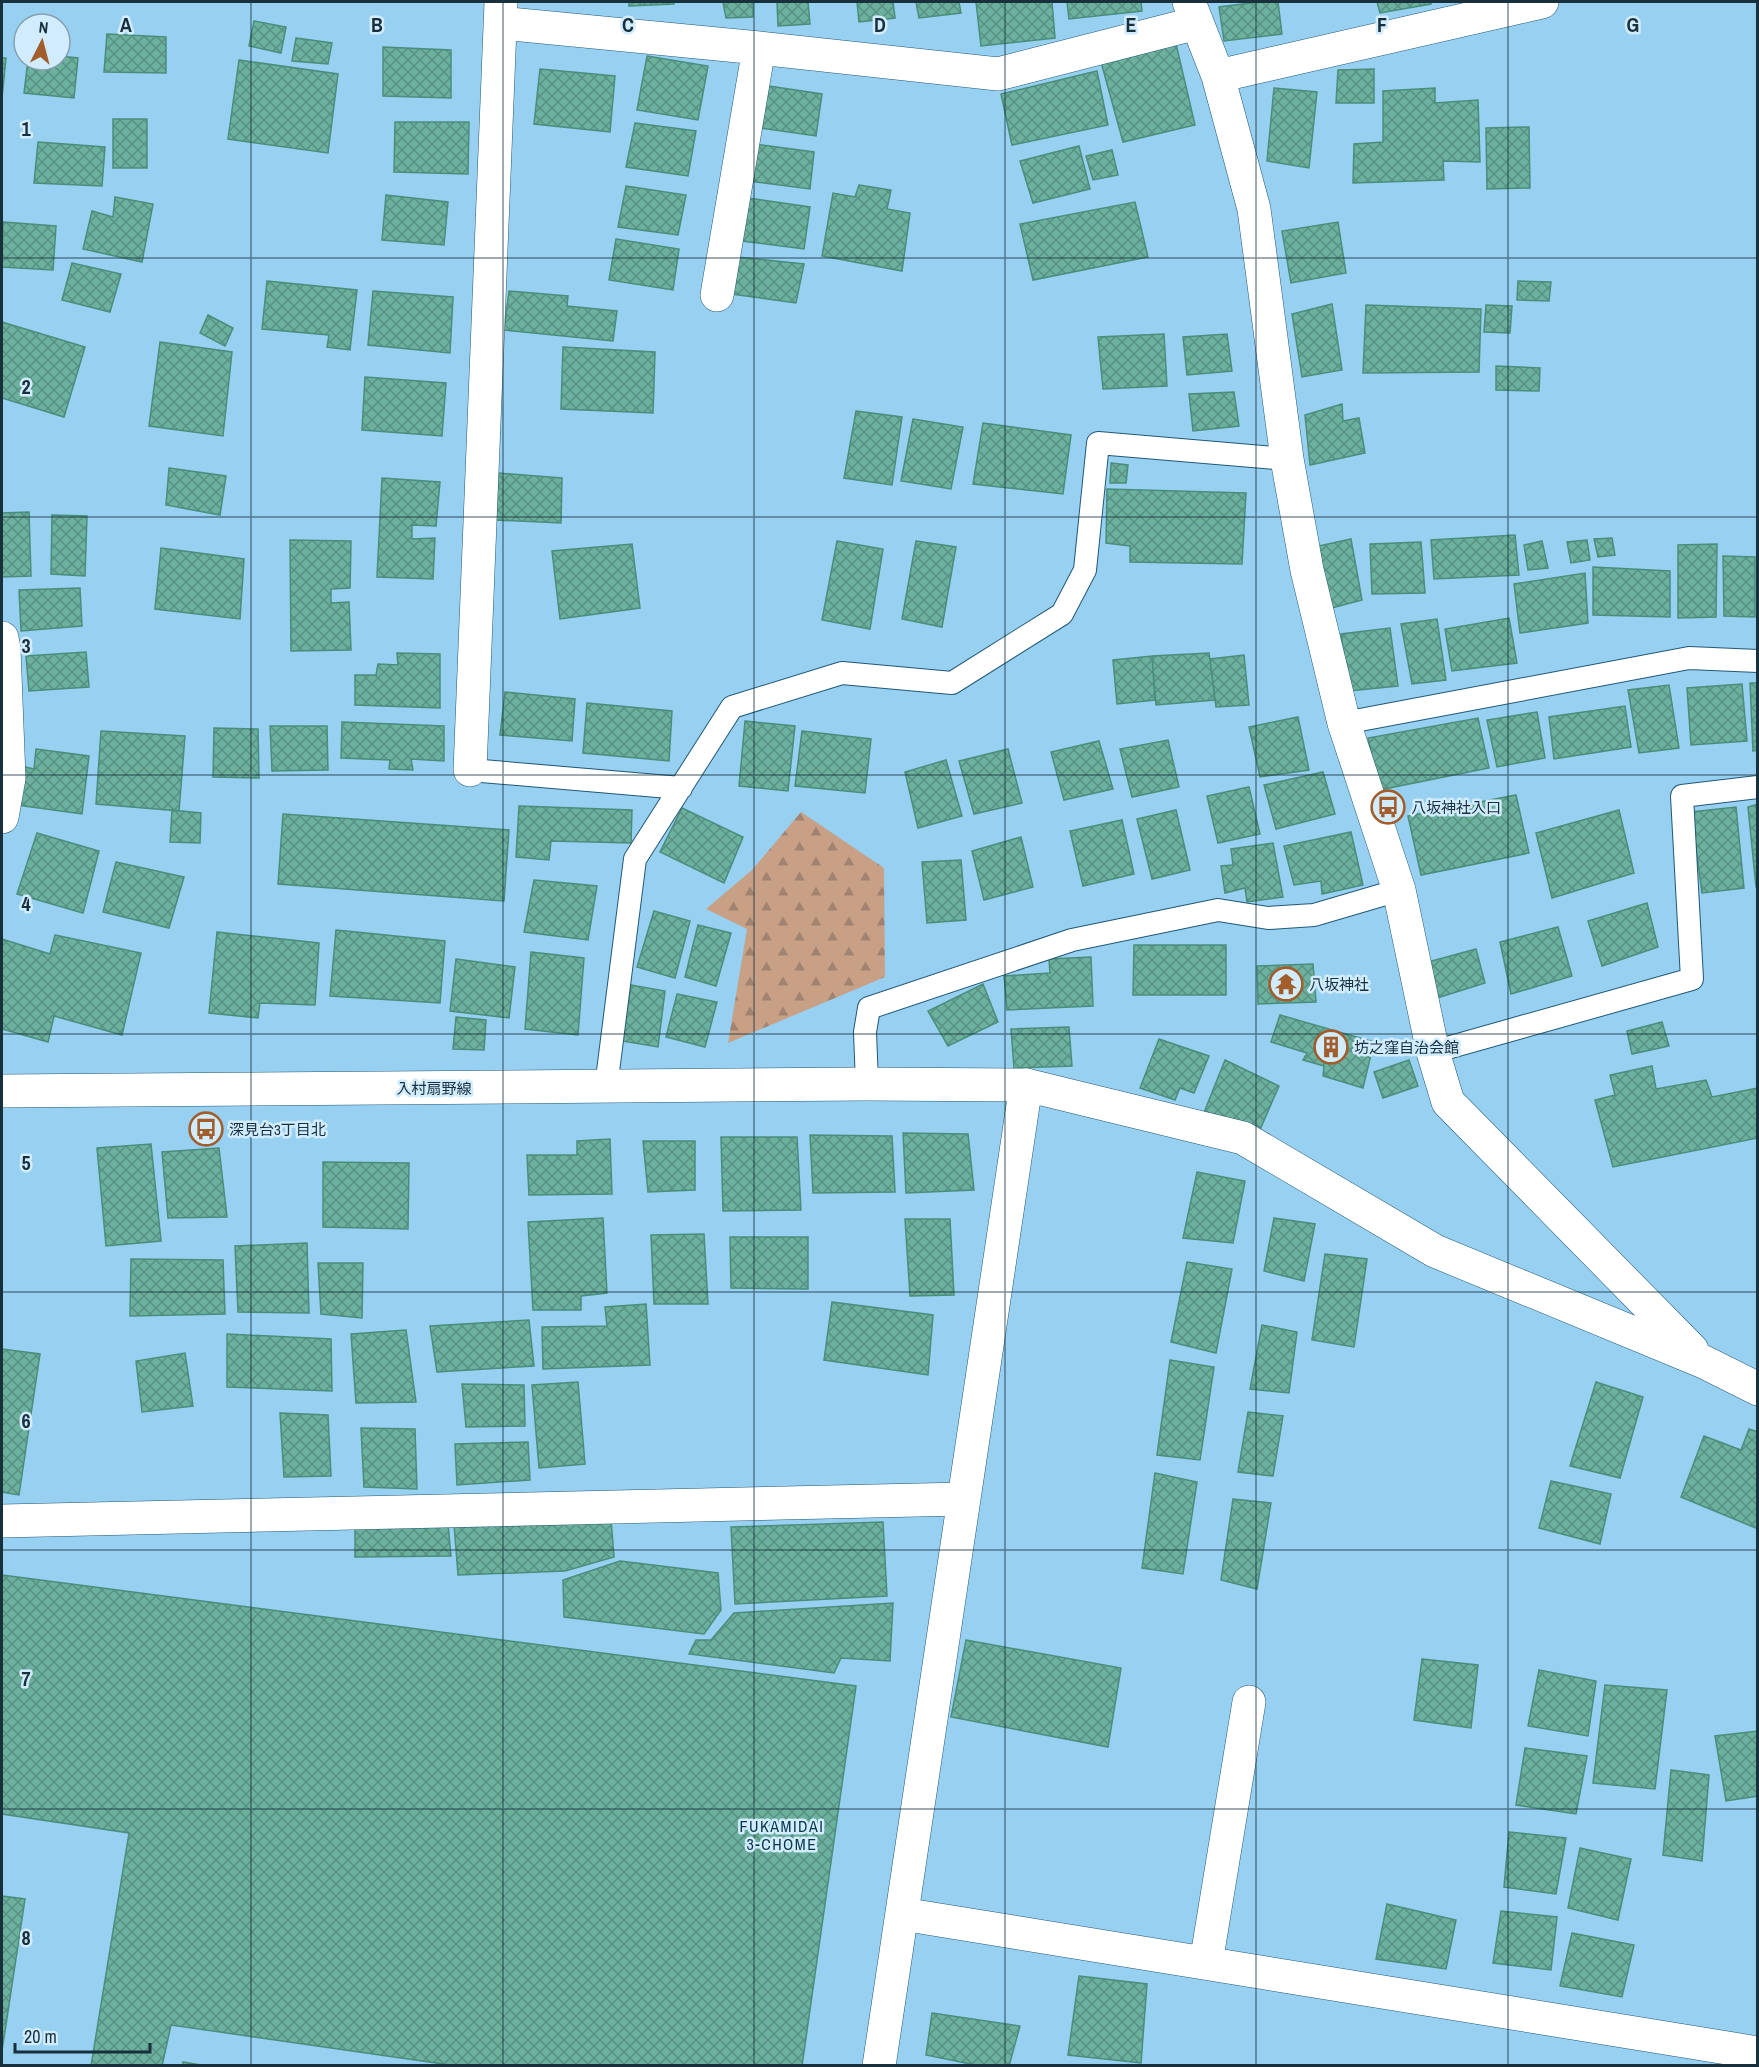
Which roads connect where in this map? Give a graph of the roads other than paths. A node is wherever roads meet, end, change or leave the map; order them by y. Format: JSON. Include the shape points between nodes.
{"nodes":[{"id":1,"x":1542,"y":2,"type":"edge"},
{"id":2,"x":501,"y":12,"type":"edge"},
{"id":3,"x":1193,"y":12,"type":"edge"},
{"id":4,"x":759,"y":48,"type":"junction"},
{"id":5,"x":1218,"y":76,"type":"junction"},
{"id":6,"x":717,"y":295,"type":"dead end"},
{"id":7,"x":1287,"y":459,"type":"junction"},
{"id":8,"x":2,"y":638,"type":"edge"},
{"id":9,"x":1758,"y":660,"type":"edge"},
{"id":10,"x":1344,"y":723,"type":"junction"},
{"id":11,"x":470,"y":770,"type":"joint"},
{"id":12,"x":1758,"y":787,"type":"edge"},
{"id":13,"x":681,"y":788,"type":"junction"},
{"id":14,"x":2,"y":817,"type":"edge"},
{"id":15,"x":1399,"y":890,"type":"junction"},
{"id":16,"x":1433,"y":1052,"type":"junction"},
{"id":17,"x":867,"y":1084,"type":"junction"},
{"id":18,"x":1026,"y":1085,"type":"junction"},
{"id":19,"x":606,"y":1087,"type":"junction"},
{"id":20,"x":2,"y":1091,"type":"edge"},
{"id":21,"x":1704,"y":1362,"type":"junction"},
{"id":22,"x":1758,"y":1389,"type":"edge"},
{"id":23,"x":964,"y":1499,"type":"junction"},
{"id":24,"x":2,"y":1521,"type":"edge"},
{"id":25,"x":1249,"y":1702,"type":"dead end"},
{"id":26,"x":902,"y":1914,"type":"junction"},
{"id":27,"x":1206,"y":1964,"type":"junction"},
{"id":28,"x":1758,"y":2054,"type":"edge"},
{"id":29,"x":879,"y":2066,"type":"edge"}],
"edges":[{"from":1,"to":5,"type":"street"},
{"from":2,"to":4,"type":"street"},
{"from":2,"to":11,"type":"street"},
{"from":3,"to":4,"type":"street","via":[[998,74]]},
{"from":3,"to":5,"type":"street"},
{"from":4,"to":6,"type":"street"},
{"from":5,"to":7,"type":"street","via":[[1254,209]]},
{"from":7,"to":10,"type":"street","via":[[1306,570]]},
{"from":7,"to":13,"type":"lane","via":[[1098,443],[1085,570],[1062,614],[952,683],[842,673],[732,707]]},
{"from":8,"to":14,"type":"street","via":[[9,778]]},
{"from":9,"to":10,"type":"lane","via":[[1689,658]]},
{"from":10,"to":15,"type":"street"},
{"from":11,"to":13,"type":"lane"},
{"from":12,"to":16,"type":"lane","via":[[1682,796],[1692,979]]},
{"from":13,"to":19,"type":"lane","via":[[635,859]]},
{"from":15,"to":16,"type":"street"},
{"from":15,"to":17,"type":"lane","via":[[1314,915],[1268,918],[1218,910],[1072,940],[868,1008]]},
{"from":16,"to":21,"type":"street","via":[[1448,1102]]},
{"from":17,"to":18,"type":"street","name":"入村扇野線"},
{"from":17,"to":19,"type":"street","name":"入村扇野線"},
{"from":18,"to":21,"type":"street","name":"入村扇野線","via":[[1243,1138],[1435,1251]]},
{"from":18,"to":23,"type":"street"},
{"from":19,"to":20,"type":"street","name":"入村扇野線"},
{"from":21,"to":22,"type":"street"},
{"from":23,"to":24,"type":"street"},
{"from":23,"to":26,"type":"street"},
{"from":25,"to":27,"type":"street"},
{"from":26,"to":27,"type":"street"},
{"from":26,"to":29,"type":"street"},
{"from":27,"to":28,"type":"street"}]}
